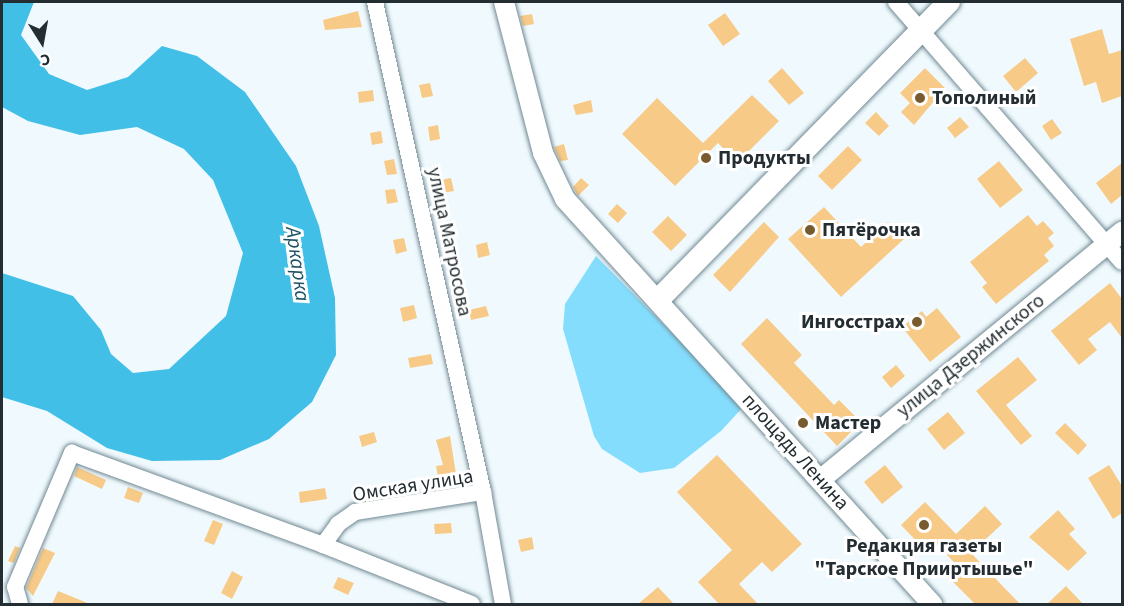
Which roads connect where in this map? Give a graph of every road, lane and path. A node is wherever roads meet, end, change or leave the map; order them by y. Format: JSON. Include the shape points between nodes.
{"nodes":[{"id":1,"x":375,"y":2,"type":"edge"},
{"id":2,"x":504,"y":2,"type":"edge"},
{"id":3,"x":896,"y":2,"type":"edge"},
{"id":4,"x":949,"y":2,"type":"edge"},
{"id":5,"x":921,"y":29,"type":"junction"},
{"id":6,"x":1115,"y":238,"type":"edge"},
{"id":7,"x":1122,"y":262,"type":"edge"},
{"id":8,"x":659,"y":299,"type":"junction"},
{"id":9,"x":820,"y":480,"type":"junction"},
{"id":10,"x":483,"y":492,"type":"junction"},
{"id":11,"x":323,"y":545,"type":"junction"},
{"id":12,"x":20,"y":604,"type":"edge"},
{"id":13,"x":472,"y":604,"type":"edge"},
{"id":14,"x":503,"y":604,"type":"edge"},
{"id":15,"x":932,"y":604,"type":"edge"}],
"edges":[{"from":1,"to":10,"type":"street","name":"улица Матросова"},
{"from":2,"to":8,"type":"street","name":"площадь Ленина","via":[[551,176],[565,199]]},
{"from":3,"to":5,"type":"street"},
{"from":4,"to":5,"type":"main road"},
{"from":5,"to":6,"type":"street"},
{"from":5,"to":8,"type":"main road"},
{"from":6,"to":7,"type":"street"},
{"from":6,"to":9,"type":"street","name":"улица Дзержинского"},
{"from":8,"to":9,"type":"street","name":"площадь Ленина"},
{"from":9,"to":15,"type":"street","name":"площадь Ленина"},
{"from":10,"to":11,"type":"street","name":"Омская улица","via":[[355,512],[338,524]]},
{"from":10,"to":14,"type":"street","name":"Омская улица"},
{"from":11,"to":12,"type":"street","via":[[72,453],[15,587]]},
{"from":11,"to":13,"type":"street"}]}
